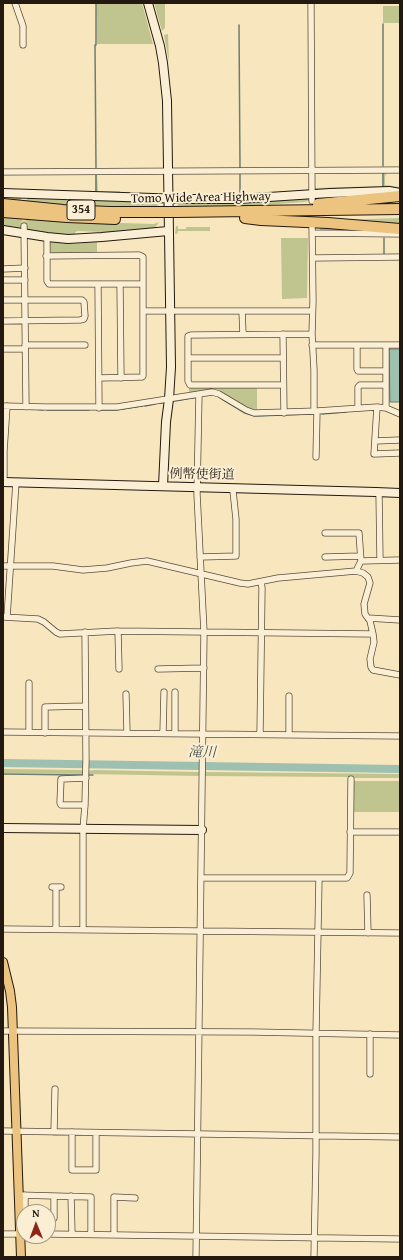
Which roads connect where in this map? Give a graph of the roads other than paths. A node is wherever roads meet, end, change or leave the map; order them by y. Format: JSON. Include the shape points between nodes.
{"nodes":[{"id":1,"x":15,"y":3,"type":"edge"},
{"id":2,"x":148,"y":3,"type":"edge"},
{"id":3,"x":311,"y":3,"type":"edge"},
{"id":4,"x":23,"y":45,"type":"dead end"},
{"id":5,"x":312,"y":170,"type":"junction"},
{"id":6,"x":400,"y":170,"type":"edge"},
{"id":7,"x":3,"y":172,"type":"edge"},
{"id":8,"x":168,"y":172,"type":"junction"},
{"id":9,"x":3,"y":193,"type":"edge"},
{"id":10,"x":400,"y":194,"type":"edge"},
{"id":11,"x":312,"y":197,"type":"junction"},
{"id":12,"x":168,"y":198,"type":"junction"},
{"id":13,"x":3,"y":204,"type":"edge"},
{"id":14,"x":400,"y":209,"type":"edge"},
{"id":15,"x":3,"y":212,"type":"edge"},
{"id":16,"x":245,"y":214,"type":"junction"},
{"id":17,"x":159,"y":215,"type":"junction"},
{"id":18,"x":400,"y":215,"type":"edge"},
{"id":19,"x":312,"y":224,"type":"dead end"},
{"id":20,"x":400,"y":228,"type":"edge"},
{"id":21,"x":3,"y":230,"type":"edge"},
{"id":22,"x":24,"y":230,"type":"junction"},
{"id":23,"x":168,"y":231,"type":"junction"},
{"id":24,"x":312,"y":233,"type":"junction"},
{"id":25,"x":400,"y":234,"type":"edge"},
{"id":26,"x":47,"y":237,"type":"junction"},
{"id":27,"x":46,"y":256,"type":"junction"},
{"id":28,"x":400,"y":257,"type":"edge"},
{"id":29,"x":313,"y":258,"type":"junction"},
{"id":30,"x":25,"y":268,"type":"junction"},
{"id":31,"x":3,"y":269,"type":"edge"},
{"id":32,"x":3,"y":280,"type":"edge"},
{"id":33,"x":25,"y":280,"type":"junction"},
{"id":34,"x":98,"y":284,"type":"junction"},
{"id":35,"x":120,"y":284,"type":"junction"},
{"id":36,"x":143,"y":284,"type":"junction"},
{"id":37,"x":3,"y":300,"type":"edge"},
{"id":38,"x":25,"y":300,"type":"junction"},
{"id":39,"x":242,"y":310,"type":"junction"},
{"id":40,"x":143,"y":311,"type":"junction"},
{"id":41,"x":170,"y":311,"type":"junction"},
{"id":42,"x":312,"y":311,"type":"junction"},
{"id":43,"x":3,"y":320,"type":"edge"},
{"id":44,"x":25,"y":320,"type":"junction"},
{"id":45,"x":243,"y":334,"type":"junction"},
{"id":46,"x":283,"y":334,"type":"junction"},
{"id":47,"x":312,"y":334,"type":"junction"},
{"id":48,"x":85,"y":345,"type":"dead end"},
{"id":49,"x":357,"y":345,"type":"junction"},
{"id":50,"x":386,"y":345,"type":"junction"},
{"id":51,"x":400,"y":345,"type":"edge"},
{"id":52,"x":312,"y":346,"type":"junction"},
{"id":53,"x":25,"y":347,"type":"junction"},
{"id":54,"x":3,"y":349,"type":"edge"},
{"id":55,"x":188,"y":358,"type":"junction"},
{"id":56,"x":283,"y":358,"type":"junction"},
{"id":57,"x":386,"y":371,"type":"junction"},
{"id":58,"x":99,"y":378,"type":"junction"},
{"id":59,"x":121,"y":378,"type":"junction"},
{"id":60,"x":283,"y":385,"type":"junction"},
{"id":61,"x":386,"y":385,"type":"junction"},
{"id":62,"x":199,"y":394,"type":"junction"},
{"id":63,"x":169,"y":399,"type":"junction"},
{"id":64,"x":5,"y":406,"type":"edge"},
{"id":65,"x":26,"y":407,"type":"junction"},
{"id":66,"x":377,"y":407,"type":"junction"},
{"id":67,"x":99,"y":408,"type":"junction"},
{"id":68,"x":358,"y":408,"type":"junction"},
{"id":69,"x":386,"y":408,"type":"junction"},
{"id":70,"x":316,"y":411,"type":"junction"},
{"id":71,"x":284,"y":413,"type":"junction"},
{"id":72,"x":400,"y":414,"type":"edge"},
{"id":73,"x":400,"y":440,"type":"edge"},
{"id":74,"x":375,"y":441,"type":"junction"},
{"id":75,"x":400,"y":453,"type":"edge"},
{"id":76,"x":316,"y":457,"type":"dead end"},
{"id":77,"x":4,"y":482,"type":"edge"},
{"id":78,"x":16,"y":482,"type":"junction"},
{"id":79,"x":163,"y":486,"type":"junction"},
{"id":80,"x":197,"y":487,"type":"junction"},
{"id":81,"x":234,"y":488,"type":"junction"},
{"id":82,"x":379,"y":492,"type":"junction"},
{"id":83,"x":400,"y":494,"type":"edge"},
{"id":84,"x":325,"y":532,"type":"dead end"},
{"id":85,"x":200,"y":557,"type":"junction"},
{"id":86,"x":325,"y":557,"type":"dead end"},
{"id":87,"x":360,"y":559,"type":"junction"},
{"id":88,"x":380,"y":560,"type":"junction"},
{"id":89,"x":400,"y":560,"type":"edge"},
{"id":90,"x":3,"y":566,"type":"edge"},
{"id":91,"x":10,"y":567,"type":"junction"},
{"id":92,"x":356,"y":571,"type":"junction"},
{"id":93,"x":200,"y":573,"type":"junction"},
{"id":94,"x":261,"y":582,"type":"junction"},
{"id":95,"x":5,"y":617,"type":"edge"},
{"id":96,"x":368,"y":618,"type":"junction"},
{"id":97,"x":400,"y":620,"type":"edge"},
{"id":98,"x":118,"y":631,"type":"junction"},
{"id":99,"x":85,"y":632,"type":"junction"},
{"id":100,"x":204,"y":632,"type":"junction"},
{"id":101,"x":261,"y":633,"type":"junction"},
{"id":102,"x":373,"y":634,"type":"junction"},
{"id":103,"x":204,"y":668,"type":"junction"},
{"id":104,"x":119,"y":669,"type":"dead end"},
{"id":105,"x":158,"y":669,"type":"dead end"},
{"id":106,"x":400,"y":675,"type":"edge"},
{"id":107,"x":29,"y":683,"type":"dead end"},
{"id":108,"x":164,"y":692,"type":"dead end"},
{"id":109,"x":175,"y":692,"type":"dead end"},
{"id":110,"x":126,"y":694,"type":"dead end"},
{"id":111,"x":289,"y":696,"type":"dead end"},
{"id":112,"x":85,"y":706,"type":"junction"},
{"id":113,"x":3,"y":732,"type":"edge"},
{"id":114,"x":29,"y":732,"type":"junction"},
{"id":115,"x":45,"y":732,"type":"junction"},
{"id":116,"x":86,"y":732,"type":"junction"},
{"id":117,"x":127,"y":733,"type":"junction"},
{"id":118,"x":163,"y":733,"type":"junction"},
{"id":119,"x":175,"y":733,"type":"junction"},
{"id":120,"x":204,"y":734,"type":"junction"},
{"id":121,"x":260,"y":734,"type":"junction"},
{"id":122,"x":289,"y":735,"type":"junction"},
{"id":123,"x":400,"y":736,"type":"edge"},
{"id":124,"x":86,"y":778,"type":"junction"},
{"id":125,"x":351,"y":779,"type":"dead end"},
{"id":126,"x":85,"y":806,"type":"junction"},
{"id":127,"x":3,"y":828,"type":"edge"},
{"id":128,"x":83,"y":829,"type":"junction"},
{"id":129,"x":202,"y":830,"type":"junction"},
{"id":130,"x":350,"y":832,"type":"junction"},
{"id":131,"x":400,"y":832,"type":"edge"},
{"id":132,"x":201,"y":878,"type":"junction"},
{"id":133,"x":319,"y":878,"type":"junction"},
{"id":134,"x":56,"y":887,"type":"dead end"},
{"id":135,"x":367,"y":895,"type":"dead end"},
{"id":136,"x":3,"y":929,"type":"edge"},
{"id":137,"x":56,"y":929,"type":"junction"},
{"id":138,"x":83,"y":930,"type":"junction"},
{"id":139,"x":201,"y":931,"type":"junction"},
{"id":140,"x":318,"y":932,"type":"junction"},
{"id":141,"x":368,"y":933,"type":"junction"},
{"id":142,"x":400,"y":933,"type":"edge"},
{"id":143,"x":3,"y":962,"type":"edge"},
{"id":144,"x":5,"y":974,"type":"edge"},
{"id":145,"x":3,"y":1031,"type":"edge"},
{"id":146,"x":12,"y":1031,"type":"junction"},
{"id":147,"x":198,"y":1032,"type":"junction"},
{"id":148,"x":316,"y":1033,"type":"junction"},
{"id":149,"x":370,"y":1034,"type":"junction"},
{"id":150,"x":400,"y":1035,"type":"edge"},
{"id":151,"x":370,"y":1074,"type":"dead end"},
{"id":152,"x":55,"y":1089,"type":"dead end"},
{"id":153,"x":3,"y":1132,"type":"edge"},
{"id":154,"x":16,"y":1132,"type":"junction"},
{"id":155,"x":54,"y":1132,"type":"junction"},
{"id":156,"x":72,"y":1132,"type":"junction"},
{"id":157,"x":96,"y":1134,"type":"junction"},
{"id":158,"x":198,"y":1134,"type":"junction"},
{"id":159,"x":316,"y":1136,"type":"junction"},
{"id":160,"x":400,"y":1137,"type":"edge"},
{"id":161,"x":22,"y":1195,"type":"junction"},
{"id":162,"x":54,"y":1196,"type":"junction"},
{"id":163,"x":71,"y":1196,"type":"junction"},
{"id":164,"x":135,"y":1198,"type":"dead end"},
{"id":165,"x":22,"y":1204,"type":"edge"},
{"id":166,"x":24,"y":1204,"type":"edge"},
{"id":167,"x":54,"y":1204,"type":"edge"},
{"id":168,"x":3,"y":1234,"type":"edge"},
{"id":169,"x":16,"y":1234,"type":"edge"},
{"id":170,"x":56,"y":1234,"type":"edge"},
{"id":171,"x":72,"y":1234,"type":"junction"},
{"id":172,"x":90,"y":1234,"type":"junction"},
{"id":173,"x":114,"y":1234,"type":"junction"},
{"id":174,"x":196,"y":1236,"type":"junction"},
{"id":175,"x":314,"y":1237,"type":"junction"},
{"id":176,"x":400,"y":1239,"type":"edge"},
{"id":177,"x":22,"y":1244,"type":"edge"},
{"id":178,"x":21,"y":1257,"type":"edge"},
{"id":179,"x":196,"y":1257,"type":"edge"},
{"id":180,"x":314,"y":1257,"type":"edge"}],
"edges":[{"from":1,"to":4,"type":"street","via":[[23,26]]},
{"from":2,"to":8,"type":"street","via":[[160,46],[166,89]]},
{"from":3,"to":5,"type":"street"},
{"from":5,"to":6,"type":"street"},
{"from":5,"to":8,"type":"street"},
{"from":5,"to":11,"type":"street"},
{"from":7,"to":8,"type":"street"},
{"from":8,"to":12,"type":"street"},
{"from":9,"to":12,"type":"street","via":[[24,197]]},
{"from":10,"to":11,"type":"street","via":[[389,192]]},
{"from":10,"to":16,"type":"highway","number":"354","via":[[336,203],[266,207]]},
{"from":11,"to":12,"type":"street"},
{"from":12,"to":23,"type":"street"},
{"from":13,"to":17,"type":"highway","name":"Tomo Wide Area Highway","number":"354"},
{"from":14,"to":16,"type":"highway","name":"Tomo Wide Area Highway","number":"354"},
{"from":15,"to":17,"type":"highway","name":"Tomo Wide Area Highway","number":"354","via":[[92,218]]},
{"from":16,"to":17,"type":"highway","name":"Tomo Wide Area Highway","number":"354","bridge":true},
{"from":16,"to":18,"type":"highway","name":"Tomo Wide Area Highway","number":"354"},
{"from":16,"to":20,"type":"highway","number":"354","via":[[261,220]]},
{"from":19,"to":24,"type":"street"},
{"from":21,"to":22,"type":"street"},
{"from":22,"to":26,"type":"street"},
{"from":22,"to":30,"type":"street"},
{"from":23,"to":26,"type":"street","via":[[83,238]]},
{"from":23,"to":41,"type":"street"},
{"from":24,"to":25,"type":"street"},
{"from":24,"to":29,"type":"street"},
{"from":26,"to":27,"type":"street"},
{"from":27,"to":34,"type":"street","via":[[47,284]]},
{"from":27,"to":36,"type":"street","via":[[141,255]]},
{"from":28,"to":29,"type":"street"},
{"from":29,"to":42,"type":"street"},
{"from":30,"to":31,"type":"street"},
{"from":30,"to":33,"type":"street"},
{"from":32,"to":33,"type":"street"},
{"from":33,"to":38,"type":"street"},
{"from":34,"to":35,"type":"street"},
{"from":34,"to":58,"type":"street"},
{"from":35,"to":36,"type":"street"},
{"from":35,"to":59,"type":"street"},
{"from":36,"to":40,"type":"street"},
{"from":37,"to":38,"type":"street"},
{"from":38,"to":44,"type":"street"},
{"from":38,"to":44,"type":"street","via":[[82,300],[84,318]]},
{"from":39,"to":41,"type":"street"},
{"from":39,"to":42,"type":"street"},
{"from":39,"to":45,"type":"street"},
{"from":40,"to":41,"type":"street"},
{"from":40,"to":59,"type":"street","via":[[143,376]]},
{"from":41,"to":63,"type":"street"},
{"from":42,"to":47,"type":"street"},
{"from":43,"to":44,"type":"street"},
{"from":44,"to":53,"type":"street"},
{"from":45,"to":46,"type":"street"},
{"from":45,"to":55,"type":"street","via":[[190,335]]},
{"from":46,"to":47,"type":"street"},
{"from":46,"to":56,"type":"street"},
{"from":47,"to":52,"type":"street"},
{"from":48,"to":53,"type":"street"},
{"from":49,"to":50,"type":"street"},
{"from":49,"to":52,"type":"street"},
{"from":49,"to":57,"type":"street","via":[[358,371]]},
{"from":50,"to":51,"type":"street"},
{"from":50,"to":57,"type":"street"},
{"from":52,"to":70,"type":"street"},
{"from":53,"to":54,"type":"street"},
{"from":53,"to":65,"type":"street"},
{"from":55,"to":56,"type":"street"},
{"from":55,"to":60,"type":"street","via":[[190,385]]},
{"from":56,"to":60,"type":"street"},
{"from":57,"to":61,"type":"street"},
{"from":58,"to":59,"type":"street"},
{"from":58,"to":67,"type":"street"},
{"from":60,"to":71,"type":"street"},
{"from":61,"to":68,"type":"street","via":[[360,385]]},
{"from":61,"to":69,"type":"street"},
{"from":62,"to":63,"type":"street"},
{"from":62,"to":71,"type":"street","via":[[218,393],[254,413]]},
{"from":62,"to":80,"type":"street"},
{"from":63,"to":67,"type":"street"},
{"from":63,"to":79,"type":"street"},
{"from":64,"to":65,"type":"street"},
{"from":64,"to":77,"type":"street"},
{"from":65,"to":67,"type":"street"},
{"from":66,"to":68,"type":"street"},
{"from":66,"to":69,"type":"street"},
{"from":66,"to":74,"type":"street"},
{"from":68,"to":70,"type":"street"},
{"from":69,"to":72,"type":"street"},
{"from":70,"to":71,"type":"street"},
{"from":70,"to":76,"type":"street"},
{"from":73,"to":74,"type":"street"},
{"from":74,"to":75,"type":"street","via":[[374,454]]},
{"from":77,"to":78,"type":"street","name":"例幣使街道"},
{"from":78,"to":79,"type":"street","name":"例幣使街道"},
{"from":78,"to":91,"type":"street"},
{"from":79,"to":80,"type":"street","name":"例幣使街道"},
{"from":80,"to":81,"type":"street","name":"例幣使街道"},
{"from":80,"to":85,"type":"street"},
{"from":81,"to":82,"type":"street","name":"例幣使街道"},
{"from":81,"to":85,"type":"street","via":[[236,556]]},
{"from":82,"to":83,"type":"street","name":"例幣使街道"},
{"from":82,"to":88,"type":"street"},
{"from":84,"to":87,"type":"street","via":[[359,533]]},
{"from":85,"to":93,"type":"street"},
{"from":86,"to":87,"type":"street"},
{"from":87,"to":88,"type":"street"},
{"from":87,"to":92,"type":"street"},
{"from":88,"to":89,"type":"street"},
{"from":90,"to":91,"type":"street"},
{"from":91,"to":93,"type":"street","via":[[53,566],[83,570],[148,561]]},
{"from":91,"to":95,"type":"street"},
{"from":92,"to":94,"type":"street","via":[[278,578]]},
{"from":92,"to":96,"type":"street","via":[[369,579],[364,604]]},
{"from":93,"to":94,"type":"street","via":[[240,583]]},
{"from":93,"to":100,"type":"street"},
{"from":94,"to":101,"type":"street"},
{"from":95,"to":99,"type":"street","via":[[38,619],[58,634]]},
{"from":96,"to":97,"type":"street"},
{"from":96,"to":102,"type":"street"},
{"from":98,"to":99,"type":"street"},
{"from":98,"to":100,"type":"street"},
{"from":98,"to":104,"type":"street"},
{"from":99,"to":112,"type":"street"},
{"from":100,"to":101,"type":"street"},
{"from":100,"to":103,"type":"street"},
{"from":101,"to":102,"type":"street"},
{"from":101,"to":121,"type":"street"},
{"from":102,"to":106,"type":"street","via":[[371,668]]},
{"from":103,"to":105,"type":"street"},
{"from":103,"to":120,"type":"street"},
{"from":107,"to":114,"type":"street"},
{"from":108,"to":118,"type":"street"},
{"from":109,"to":119,"type":"street"},
{"from":110,"to":117,"type":"street"},
{"from":111,"to":122,"type":"street"},
{"from":112,"to":115,"type":"street","via":[[45,707]]},
{"from":112,"to":116,"type":"street"},
{"from":113,"to":114,"type":"street"},
{"from":114,"to":115,"type":"street"},
{"from":115,"to":116,"type":"street"},
{"from":116,"to":117,"type":"street"},
{"from":116,"to":124,"type":"street"},
{"from":117,"to":118,"type":"street"},
{"from":118,"to":119,"type":"street"},
{"from":119,"to":120,"type":"street"},
{"from":120,"to":121,"type":"street"},
{"from":120,"to":129,"type":"street"},
{"from":121,"to":122,"type":"street"},
{"from":122,"to":123,"type":"street"},
{"from":124,"to":126,"type":"street"},
{"from":124,"to":126,"type":"street","via":[[60,779],[60,805]]},
{"from":125,"to":130,"type":"street"},
{"from":126,"to":128,"type":"street"},
{"from":127,"to":128,"type":"street"},
{"from":128,"to":129,"type":"street"},
{"from":128,"to":138,"type":"street"},
{"from":129,"to":132,"type":"street"},
{"from":130,"to":131,"type":"street"},
{"from":130,"to":133,"type":"street","via":[[349,877]]},
{"from":132,"to":133,"type":"street"},
{"from":132,"to":139,"type":"street"},
{"from":133,"to":140,"type":"street"},
{"from":134,"to":137,"type":"street"},
{"from":135,"to":141,"type":"street"},
{"from":136,"to":137,"type":"street"},
{"from":137,"to":138,"type":"street"},
{"from":138,"to":139,"type":"street"},
{"from":139,"to":140,"type":"street"},
{"from":139,"to":147,"type":"street"},
{"from":140,"to":141,"type":"street"},
{"from":140,"to":148,"type":"street"},
{"from":141,"to":142,"type":"street"},
{"from":143,"to":144,"type":"main road"},
{"from":144,"to":146,"type":"main road","via":[[11,998]]},
{"from":145,"to":146,"type":"street"},
{"from":146,"to":147,"type":"street"},
{"from":146,"to":154,"type":"main road"},
{"from":147,"to":148,"type":"street"},
{"from":147,"to":158,"type":"street"},
{"from":148,"to":149,"type":"street"},
{"from":148,"to":159,"type":"street"},
{"from":149,"to":150,"type":"street"},
{"from":149,"to":151,"type":"street"},
{"from":152,"to":155,"type":"street"},
{"from":153,"to":154,"type":"street"},
{"from":154,"to":155,"type":"street"},
{"from":154,"to":161,"type":"main road"},
{"from":155,"to":156,"type":"street"},
{"from":156,"to":157,"type":"street"},
{"from":156,"to":157,"type":"street","via":[[72,1170],[96,1170]]},
{"from":157,"to":158,"type":"street"},
{"from":158,"to":159,"type":"street"},
{"from":158,"to":174,"type":"street"},
{"from":159,"to":160,"type":"street"},
{"from":159,"to":175,"type":"street"},
{"from":161,"to":162,"type":"street"},
{"from":161,"to":165,"type":"main road"},
{"from":161,"to":166,"type":"street"},
{"from":162,"to":163,"type":"street"},
{"from":162,"to":167,"type":"street"},
{"from":163,"to":171,"type":"street"},
{"from":163,"to":172,"type":"street","via":[[91,1197]]},
{"from":164,"to":173,"type":"street","via":[[114,1197]]},
{"from":168,"to":169,"type":"street"},
{"from":170,"to":171,"type":"street"},
{"from":171,"to":172,"type":"street"},
{"from":172,"to":173,"type":"street"},
{"from":173,"to":174,"type":"street"},
{"from":174,"to":175,"type":"street"},
{"from":174,"to":179,"type":"street"},
{"from":175,"to":176,"type":"street"},
{"from":175,"to":180,"type":"street"},
{"from":177,"to":178,"type":"main road"}]}
